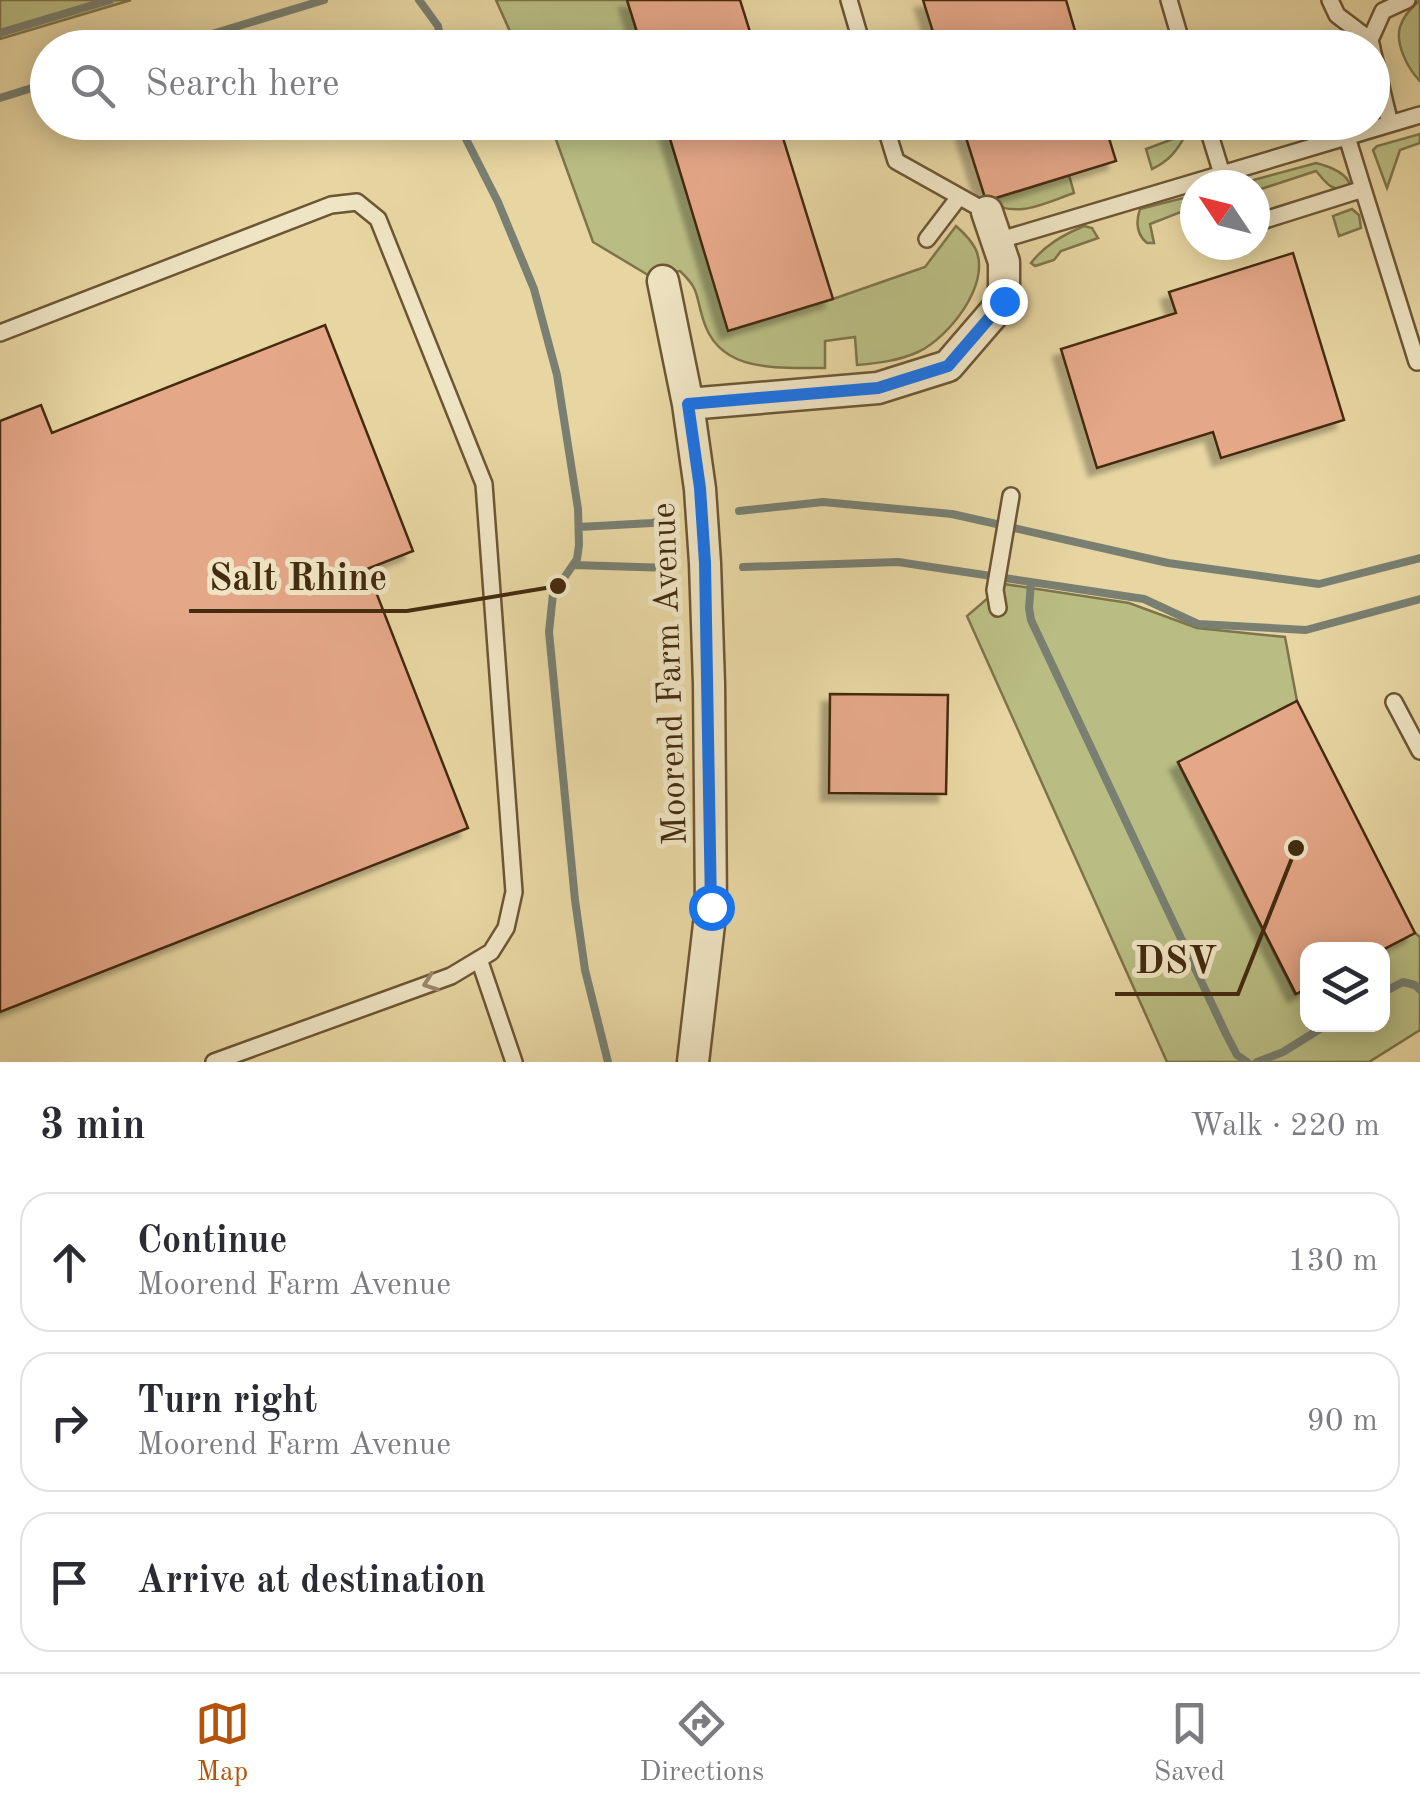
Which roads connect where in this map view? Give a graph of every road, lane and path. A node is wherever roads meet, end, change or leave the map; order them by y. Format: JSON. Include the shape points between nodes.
{"nodes":[{"id":1,"x":849,"y":0,"type":"edge"},
{"id":2,"x":1169,"y":0,"type":"edge"},
{"id":3,"x":1330,"y":0,"type":"edge"},
{"id":4,"x":1406,"y":0,"type":"edge"},
{"id":5,"x":857,"y":30,"type":"edge"},
{"id":6,"x":1178,"y":30,"type":"edge"},
{"id":7,"x":1355,"y":30,"type":"edge"},
{"id":8,"x":1377,"y":30,"type":"edge"},
{"id":9,"x":1420,"y":115,"type":"edge"},
{"id":10,"x":1390,"y":124,"type":"edge"},
{"id":11,"x":890,"y":140,"type":"edge"},
{"id":12,"x":1212,"y":140,"type":"edge"},
{"id":13,"x":1337,"y":140,"type":"edge"},
{"id":14,"x":1348,"y":140,"type":"edge"},
{"id":15,"x":1221,"y":170,"type":"edge"},
{"id":16,"x":1236,"y":170,"type":"edge"},
{"id":17,"x":1180,"y":183,"type":"edge"},
{"id":18,"x":1363,"y":189,"type":"junction"},
{"id":19,"x":960,"y":196,"type":"junction"},
{"id":20,"x":1270,"y":218,"type":"edge"},
{"id":21,"x":992,"y":226,"type":"junction"},
{"id":22,"x":927,"y":240,"type":"dead end"},
{"id":23,"x":663,"y":281,"type":"dead end"},
{"id":24,"x":0,"y":333,"type":"edge"},
{"id":25,"x":1417,"y":362,"type":"dead end"},
{"id":26,"x":688,"y":404,"type":"junction"},
{"id":27,"x":1010,"y":501,"type":"dead end"},
{"id":28,"x":998,"y":608,"type":"dead end"},
{"id":29,"x":1394,"y":702,"type":"dead end"},
{"id":30,"x":1420,"y":751,"type":"edge"},
{"id":31,"x":479,"y":959,"type":"junction"},
{"id":32,"x":214,"y":1062,"type":"edge"},
{"id":33,"x":514,"y":1062,"type":"edge"},
{"id":34,"x":693,"y":1062,"type":"edge"}],
"edges":[{"from":1,"to":5,"type":"lane"},
{"from":2,"to":6,"type":"lane"},
{"from":3,"to":7,"type":"lane"},
{"from":4,"to":8,"type":"lane","via":[[1383,11]]},
{"from":9,"to":10,"type":"lane"},
{"from":11,"to":19,"type":"lane","via":[[896,161]]},
{"from":12,"to":15,"type":"lane"},
{"from":13,"to":16,"type":"lane"},
{"from":14,"to":18,"type":"lane"},
{"from":17,"to":21,"type":"lane"},
{"from":18,"to":20,"type":"lane"},
{"from":18,"to":25,"type":"lane"},
{"from":19,"to":21,"type":"lane"},
{"from":19,"to":22,"type":"lane"},
{"from":21,"to":26,"type":"street","via":[[1004,262],[1004,301],[948,366],[878,388]]},
{"from":23,"to":26,"type":"street","name":"Moorend Farm Avenue"},
{"from":24,"to":31,"type":"lane","via":[[332,205],[357,202],[378,218],[484,484],[514,892],[506,928]]},
{"from":26,"to":34,"type":"street","name":"Moorend Farm Avenue","via":[[705,563],[711,907]]},
{"from":27,"to":28,"type":"lane"},
{"from":29,"to":30,"type":"lane"},
{"from":31,"to":32,"type":"lane","one_way":true,"via":[[452,976]]},
{"from":31,"to":33,"type":"lane"}]}
